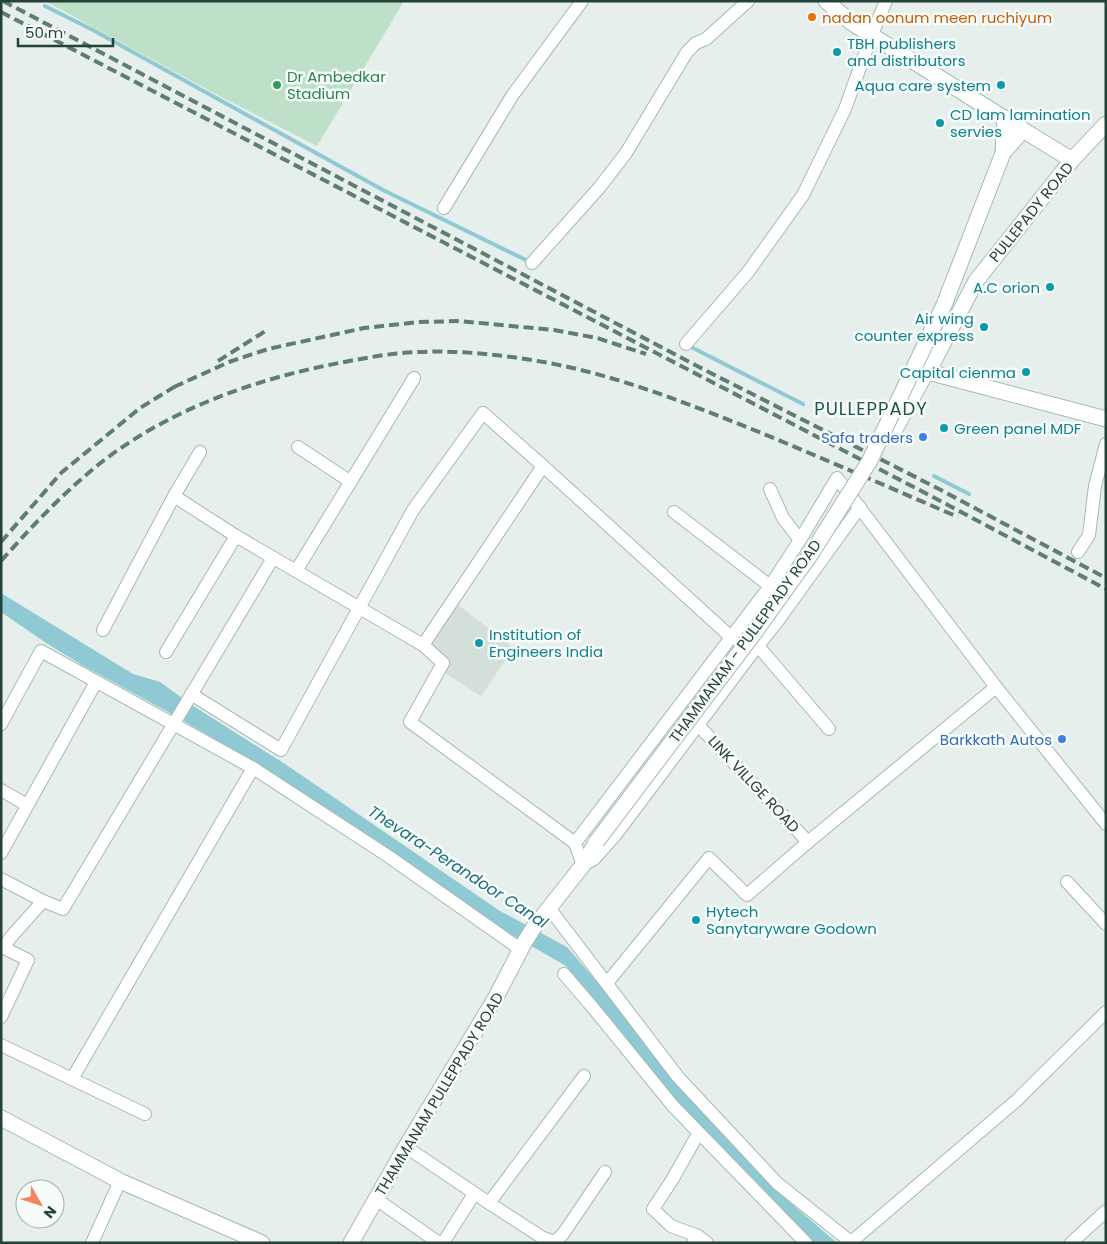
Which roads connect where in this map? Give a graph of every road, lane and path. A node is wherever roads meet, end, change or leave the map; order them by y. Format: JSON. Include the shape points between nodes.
{"nodes":[{"id":1,"x":582,"y":1,"type":"edge"},
{"id":2,"x":748,"y":1,"type":"edge"},
{"id":3,"x":826,"y":1,"type":"edge"},
{"id":4,"x":886,"y":1,"type":"edge"},
{"id":5,"x":872,"y":34,"type":"junction"},
{"id":6,"x":1004,"y":118,"type":"junction"},
{"id":7,"x":1106,"y":124,"type":"edge"},
{"id":8,"x":1023,"y":130,"type":"junction"},
{"id":9,"x":1003,"y":153,"type":"junction"},
{"id":10,"x":1072,"y":160,"type":"junction"},
{"id":11,"x":444,"y":208,"type":"dead end"},
{"id":12,"x":532,"y":263,"type":"dead end"},
{"id":13,"x":686,"y":344,"type":"dead end"},
{"id":14,"x":928,"y":372,"type":"junction"},
{"id":15,"x":414,"y":378,"type":"dead end"},
{"id":16,"x":1106,"y":419,"type":"edge"},
{"id":17,"x":893,"y":436,"type":"dead end"},
{"id":18,"x":1106,"y":444,"type":"edge"},
{"id":19,"x":298,"y":447,"type":"dead end"},
{"id":20,"x":200,"y":452,"type":"dead end"},
{"id":21,"x":543,"y":466,"type":"junction"},
{"id":22,"x":351,"y":482,"type":"junction"},
{"id":23,"x":770,"y":489,"type":"dead end"},
{"id":24,"x":174,"y":496,"type":"junction"},
{"id":25,"x":860,"y":507,"type":"junction"},
{"id":26,"x":674,"y":512,"type":"dead end"},
{"id":27,"x":236,"y":536,"type":"junction"},
{"id":28,"x":800,"y":540,"type":"junction"},
{"id":29,"x":1078,"y":552,"type":"dead end"},
{"id":30,"x":273,"y":558,"type":"junction"},
{"id":31,"x":296,"y":571,"type":"junction"},
{"id":32,"x":770,"y":586,"type":"junction"},
{"id":33,"x":359,"y":608,"type":"junction"},
{"id":34,"x":103,"y":630,"type":"dead end"},
{"id":35,"x":732,"y":638,"type":"junction"},
{"id":36,"x":423,"y":645,"type":"junction"},
{"id":37,"x":758,"y":646,"type":"junction"},
{"id":38,"x":166,"y":652,"type":"dead end"},
{"id":39,"x":96,"y":682,"type":"junction"},
{"id":40,"x":996,"y":687,"type":"junction"},
{"id":41,"x":189,"y":697,"type":"junction"},
{"id":42,"x":175,"y":720,"type":"junction"},
{"id":43,"x":1,"y":724,"type":"edge"},
{"id":44,"x":698,"y":725,"type":"junction"},
{"id":45,"x":828,"y":729,"type":"dead end"},
{"id":46,"x":253,"y":768,"type":"junction"},
{"id":47,"x":1,"y":790,"type":"edge"},
{"id":48,"x":27,"y":805,"type":"junction"},
{"id":49,"x":1105,"y":820,"type":"edge"},
{"id":50,"x":808,"y":842,"type":"junction"},
{"id":51,"x":575,"y":843,"type":"junction"},
{"id":52,"x":1,"y":853,"type":"edge"},
{"id":53,"x":583,"y":864,"type":"junction"},
{"id":54,"x":1,"y":879,"type":"edge"},
{"id":55,"x":1067,"y":882,"type":"dead end"},
{"id":56,"x":43,"y":901,"type":"junction"},
{"id":57,"x":549,"y":908,"type":"junction"},
{"id":58,"x":1106,"y":924,"type":"edge"},
{"id":59,"x":522,"y":946,"type":"junction"},
{"id":60,"x":564,"y":974,"type":"dead end"},
{"id":61,"x":607,"y":983,"type":"junction"},
{"id":62,"x":1106,"y":1012,"type":"edge"},
{"id":63,"x":1,"y":1017,"type":"edge"},
{"id":64,"x":1,"y":1045,"type":"edge"},
{"id":65,"x":584,"y":1076,"type":"dead end"},
{"id":66,"x":72,"y":1079,"type":"junction"},
{"id":67,"x":145,"y":1114,"type":"dead end"},
{"id":68,"x":1,"y":1118,"type":"edge"},
{"id":69,"x":698,"y":1134,"type":"junction"},
{"id":70,"x":406,"y":1147,"type":"junction"},
{"id":71,"x":605,"y":1172,"type":"dead end"},
{"id":72,"x":120,"y":1181,"type":"junction"},
{"id":73,"x":474,"y":1194,"type":"junction"},
{"id":74,"x":376,"y":1199,"type":"junction"},
{"id":75,"x":489,"y":1204,"type":"junction"},
{"id":76,"x":1106,"y":1211,"type":"edge"},
{"id":77,"x":699,"y":1240,"type":"edge"},
{"id":78,"x":851,"y":1242,"type":"edge"},
{"id":79,"x":92,"y":1243,"type":"edge"},
{"id":80,"x":262,"y":1243,"type":"edge"},
{"id":81,"x":351,"y":1243,"type":"edge"},
{"id":82,"x":441,"y":1243,"type":"edge"},
{"id":83,"x":806,"y":1243,"type":"edge"},
{"id":84,"x":1072,"y":1243,"type":"edge"}],
"edges":[{"from":1,"to":11,"type":"street","via":[[512,96]]},
{"from":2,"to":12,"type":"street","via":[[687,52],[626,153]]},
{"from":3,"to":5,"type":"main road","via":[[852,23]]},
{"from":4,"to":5,"type":"street"},
{"from":5,"to":6,"type":"main road"},
{"from":5,"to":13,"type":"street","via":[[845,109],[803,195],[748,272]]},
{"from":6,"to":8,"type":"main road"},
{"from":6,"to":9,"type":"main road"},
{"from":7,"to":10,"type":"main road","name":"PULLEPADY ROAD"},
{"from":8,"to":9,"type":"main road"},
{"from":8,"to":10,"type":"main road"},
{"from":9,"to":53,"type":"main road","name":"THAMMANAM - PULLEPPADY ROAD","bridge":true,"via":[[944,305],[869,462],[776,603],[604,830]]},
{"from":10,"to":14,"type":"main road","name":"PULLEPADY ROAD","via":[[976,281]]},
{"from":14,"to":16,"type":"main road"},
{"from":14,"to":17,"type":"street","name":"PULLEPADY ROAD"},
{"from":15,"to":22,"type":"street"},
{"from":18,"to":29,"type":"street","via":[[1094,486],[1089,535]]},
{"from":19,"to":22,"type":"street"},
{"from":20,"to":24,"type":"street"},
{"from":21,"to":33,"type":"street","via":[[483,413],[413,510]]},
{"from":21,"to":35,"type":"street"},
{"from":21,"to":36,"type":"street"},
{"from":22,"to":31,"type":"street"},
{"from":23,"to":28,"type":"street","via":[[783,518]]},
{"from":24,"to":27,"type":"street"},
{"from":24,"to":34,"type":"street"},
{"from":25,"to":28,"type":"street","via":[[837,478]]},
{"from":25,"to":37,"type":"street"},
{"from":25,"to":40,"type":"street"},
{"from":26,"to":32,"type":"street"},
{"from":27,"to":30,"type":"street"},
{"from":27,"to":38,"type":"street"},
{"from":28,"to":32,"type":"street"},
{"from":30,"to":31,"type":"street"},
{"from":30,"to":41,"type":"street"},
{"from":31,"to":33,"type":"street"},
{"from":32,"to":35,"type":"street"},
{"from":33,"to":36,"type":"street"},
{"from":33,"to":41,"type":"street","via":[[281,750]]},
{"from":35,"to":51,"type":"street"},
{"from":36,"to":51,"type":"street","via":[[443,663],[410,722]]},
{"from":37,"to":44,"type":"street"},
{"from":37,"to":45,"type":"street"},
{"from":39,"to":42,"type":"street"},
{"from":39,"to":43,"type":"street","via":[[41,652]]},
{"from":39,"to":48,"type":"street"},
{"from":40,"to":49,"type":"street"},
{"from":40,"to":50,"type":"street","name":"LINK VILLGE ROAD"},
{"from":41,"to":42,"type":"street"},
{"from":42,"to":46,"type":"street"},
{"from":42,"to":56,"type":"street","via":[[63,909]]},
{"from":44,"to":50,"type":"street","name":"LINK VILLGE ROAD"},
{"from":44,"to":53,"type":"street","name":"LINK VILLGE ROAD","via":[[617,833],[594,859]]},
{"from":46,"to":59,"type":"street"},
{"from":46,"to":66,"type":"street"},
{"from":47,"to":48,"type":"street"},
{"from":48,"to":52,"type":"street"},
{"from":50,"to":61,"type":"street","via":[[747,895],[709,858]]},
{"from":51,"to":53,"type":"street"},
{"from":53,"to":57,"type":"main road","name":"THAMMANAM - PULLEPPADY ROAD"},
{"from":54,"to":56,"type":"street"},
{"from":55,"to":58,"type":"street"},
{"from":56,"to":63,"type":"street","via":[[4,948],[28,960]]},
{"from":57,"to":59,"type":"main road","name":"THAMMANAM - PULLEPPADY ROAD"},
{"from":57,"to":61,"type":"street"},
{"from":59,"to":70,"type":"main road","name":"THAMMANAM PULLEPPADY ROAD","via":[[496,997]]},
{"from":60,"to":69,"type":"street"},
{"from":61,"to":78,"type":"street","via":[[678,1077],[777,1183]]},
{"from":62,"to":78,"type":"street","via":[[1016,1100]]},
{"from":64,"to":66,"type":"street"},
{"from":65,"to":75,"type":"street"},
{"from":66,"to":67,"type":"street"},
{"from":68,"to":72,"type":"main road"},
{"from":69,"to":77,"type":"street","via":[[652,1209],[671,1226]]},
{"from":69,"to":83,"type":"street"},
{"from":70,"to":73,"type":"street"},
{"from":70,"to":74,"type":"main road","name":"THAMMANAM PULLEPPADY ROAD"},
{"from":71,"to":75,"type":"street","via":[[555,1242],[543,1238]]},
{"from":72,"to":79,"type":"street"},
{"from":72,"to":80,"type":"main road"},
{"from":73,"to":75,"type":"street"},
{"from":73,"to":82,"type":"street"},
{"from":74,"to":81,"type":"main road","name":"THAMMANAM PULLEPPADY ROAD"},
{"from":74,"to":82,"type":"street"},
{"from":76,"to":84,"type":"street"}]}
